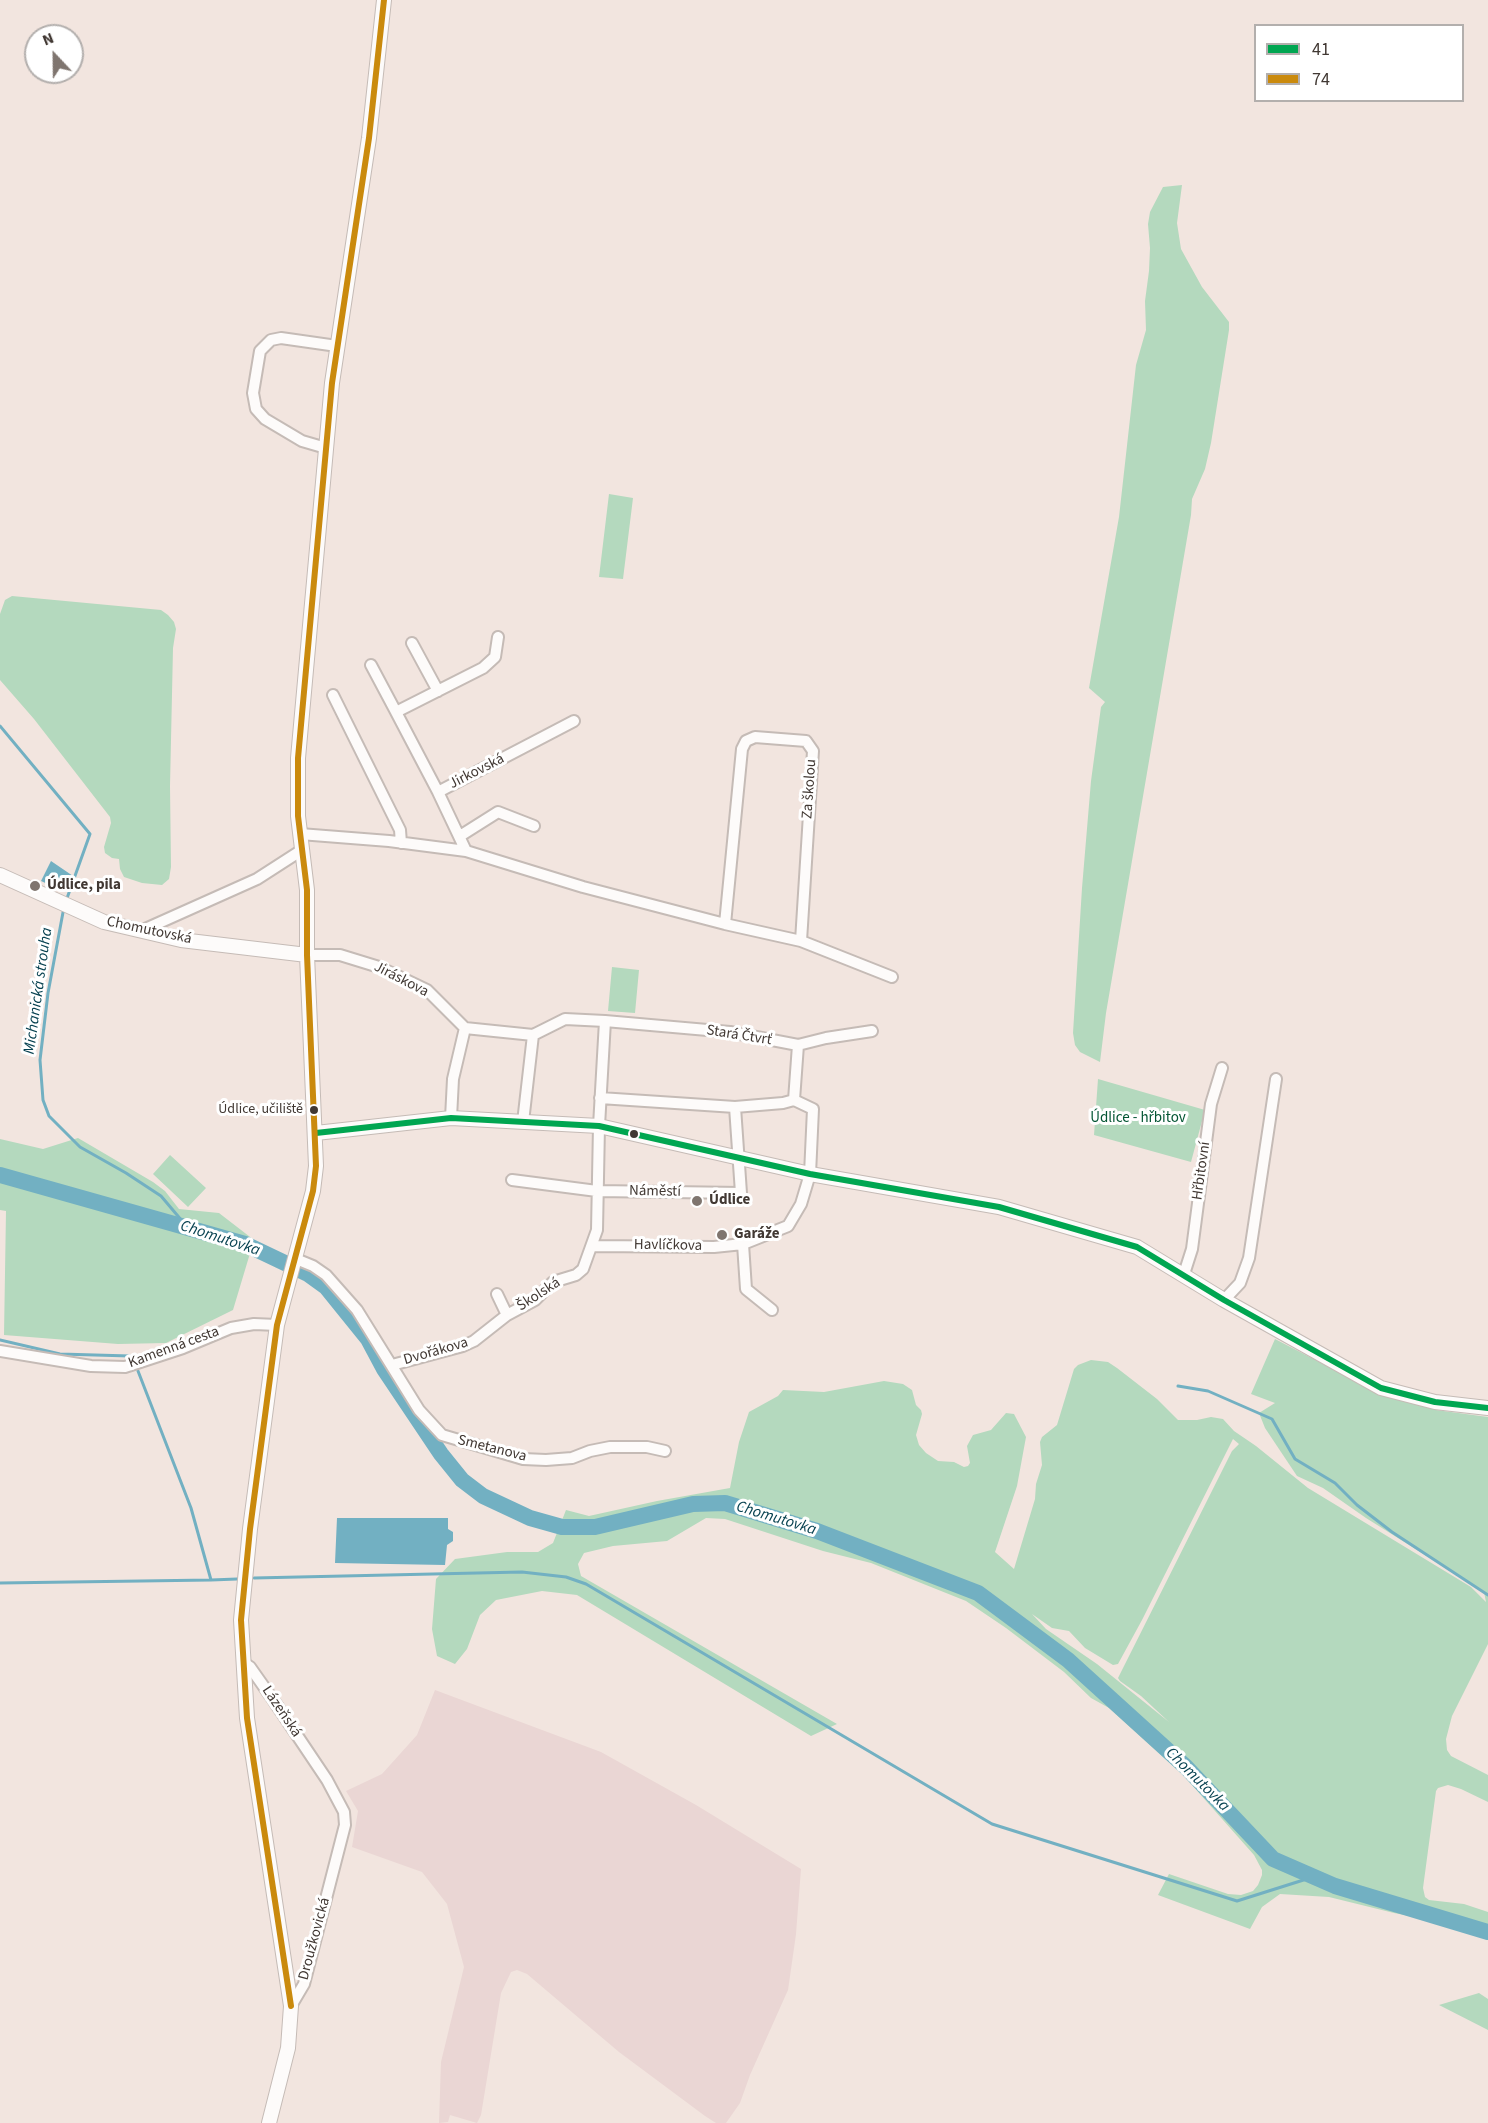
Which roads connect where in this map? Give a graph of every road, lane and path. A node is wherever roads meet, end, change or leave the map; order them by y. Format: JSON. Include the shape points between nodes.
{"nodes":[{"id":1,"x":384,"y":0,"type":"edge"},
{"id":2,"x":338,"y":346,"type":"junction"},
{"id":3,"x":326,"y":448,"type":"junction"},
{"id":4,"x":498,"y":637,"type":"dead end"},
{"id":5,"x":412,"y":643,"type":"dead end"},
{"id":6,"x":371,"y":666,"type":"dead end"},
{"id":7,"x":438,"y":691,"type":"junction"},
{"id":8,"x":333,"y":695,"type":"dead end"},
{"id":9,"x":396,"y":712,"type":"junction"},
{"id":10,"x":574,"y":721,"type":"dead end"},
{"id":11,"x":438,"y":792,"type":"junction"},
{"id":12,"x":534,"y":826,"type":"dead end"},
{"id":13,"x":300,"y":834,"type":"junction"},
{"id":14,"x":460,"y":836,"type":"junction"},
{"id":15,"x":401,"y":843,"type":"junction"},
{"id":16,"x":302,"y":850,"type":"junction"},
{"id":17,"x":466,"y":851,"type":"junction"},
{"id":18,"x":0,"y":875,"type":"edge"},
{"id":19,"x":725,"y":924,"type":"junction"},
{"id":20,"x":143,"y":930,"type":"junction"},
{"id":21,"x":801,"y":941,"type":"junction"},
{"id":22,"x":307,"y":955,"type":"junction"},
{"id":23,"x":892,"y":977,"type":"dead end"},
{"id":24,"x":605,"y":1021,"type":"junction"},
{"id":25,"x":465,"y":1028,"type":"junction"},
{"id":26,"x":872,"y":1031,"type":"dead end"},
{"id":27,"x":533,"y":1035,"type":"junction"},
{"id":28,"x":798,"y":1045,"type":"junction"},
{"id":29,"x":1222,"y":1068,"type":"dead end"},
{"id":30,"x":1276,"y":1079,"type":"dead end"},
{"id":31,"x":600,"y":1098,"type":"junction"},
{"id":32,"x":794,"y":1100,"type":"junction"},
{"id":33,"x":735,"y":1107,"type":"junction"},
{"id":34,"x":451,"y":1118,"type":"junction"},
{"id":35,"x":523,"y":1122,"type":"junction"},
{"id":36,"x":599,"y":1126,"type":"junction"},
{"id":37,"x":316,"y":1133,"type":"junction"},
{"id":38,"x":737,"y":1157,"type":"junction"},
{"id":39,"x":810,"y":1174,"type":"junction"},
{"id":40,"x":512,"y":1180,"type":"dead end"},
{"id":41,"x":597,"y":1191,"type":"junction"},
{"id":42,"x":743,"y":1244,"type":"junction"},
{"id":43,"x":593,"y":1246,"type":"junction"},
{"id":44,"x":294,"y":1265,"type":"junction"},
{"id":45,"x":1184,"y":1274,"type":"junction"},
{"id":46,"x":497,"y":1294,"type":"dead end"},
{"id":47,"x":1224,"y":1300,"type":"junction"},
{"id":48,"x":772,"y":1310,"type":"dead end"},
{"id":49,"x":507,"y":1314,"type":"junction"},
{"id":50,"x":277,"y":1325,"type":"junction"},
{"id":51,"x":0,"y":1351,"type":"edge"},
{"id":52,"x":392,"y":1365,"type":"junction"},
{"id":53,"x":1488,"y":1408,"type":"edge"},
{"id":54,"x":665,"y":1451,"type":"dead end"},
{"id":55,"x":244,"y":1664,"type":"junction"},
{"id":56,"x":345,"y":1825,"type":"joint"},
{"id":57,"x":291,"y":2006,"type":"junction"},
{"id":58,"x":269,"y":2123,"type":"edge"}],
"edges":[{"from":1,"to":2,"type":"street","via":[[369,138]]},
{"from":2,"to":3,"type":"street"},
{"from":2,"to":3,"type":"street","via":[[271,340],[260,351],[253,393],[256,409],[265,419],[293,437]]},
{"from":3,"to":13,"type":"street","via":[[298,758]]},
{"from":4,"to":7,"type":"street","via":[[495,657],[483,668]]},
{"from":5,"to":7,"type":"street"},
{"from":6,"to":9,"type":"street"},
{"from":7,"to":9,"type":"street"},
{"from":8,"to":15,"type":"street","via":[[400,830]]},
{"from":9,"to":11,"type":"street"},
{"from":10,"to":11,"type":"street","name":"Jirkovská"},
{"from":11,"to":14,"type":"street","name":"Jirkovská"},
{"from":12,"to":14,"type":"street","via":[[498,812]]},
{"from":13,"to":15,"type":"street"},
{"from":13,"to":16,"type":"street"},
{"from":14,"to":17,"type":"street","name":"Jirkovská"},
{"from":15,"to":17,"type":"street"},
{"from":16,"to":20,"type":"street","via":[[257,879]]},
{"from":16,"to":22,"type":"street","via":[[307,890]]},
{"from":17,"to":19,"type":"street"},
{"from":18,"to":20,"type":"street","name":"Chomutovská","via":[[104,922]]},
{"from":19,"to":21,"type":"street"},
{"from":19,"to":21,"type":"street","name":"Za školou","via":[[742,749],[746,741],[755,737],[806,741],[813,751]]},
{"from":20,"to":22,"type":"street","name":"Chomutovská","via":[[181,940]]},
{"from":21,"to":23,"type":"street"},
{"from":22,"to":25,"type":"street","name":"Jiráskova","via":[[340,955],[379,967],[427,990]]},
{"from":22,"to":37,"type":"street"},
{"from":24,"to":27,"type":"street","name":"Stará Čtvrť","via":[[565,1019]]},
{"from":24,"to":28,"type":"street","name":"Stará Čtvrť","via":[[730,1032]]},
{"from":24,"to":31,"type":"street"},
{"from":25,"to":27,"type":"street"},
{"from":25,"to":34,"type":"street","via":[[453,1079]]},
{"from":26,"to":28,"type":"street","name":"Stará Čtvrť"},
{"from":27,"to":35,"type":"street"},
{"from":28,"to":32,"type":"street"},
{"from":29,"to":45,"type":"street","name":"Hřbitovní","via":[[1211,1104],[1192,1249]]},
{"from":30,"to":47,"type":"street","via":[[1249,1258],[1240,1283]]},
{"from":31,"to":33,"type":"street"},
{"from":31,"to":36,"type":"street"},
{"from":32,"to":33,"type":"street"},
{"from":32,"to":39,"type":"street","name":"Havlíčkova","via":[[813,1109]]},
{"from":33,"to":38,"type":"street","name":"Náměstí"},
{"from":34,"to":35,"type":"street"},
{"from":34,"to":37,"type":"street"},
{"from":35,"to":36,"type":"street"},
{"from":36,"to":38,"type":"street"},
{"from":36,"to":41,"type":"street"},
{"from":37,"to":44,"type":"street","via":[[314,1191]]},
{"from":38,"to":39,"type":"street"},
{"from":38,"to":41,"type":"street","name":"Náměstí","via":[[741,1193]]},
{"from":39,"to":42,"type":"street","name":"Havlíčkova","via":[[801,1204],[788,1226]]},
{"from":39,"to":45,"type":"street","via":[[999,1208],[1137,1247]]},
{"from":40,"to":41,"type":"street"},
{"from":41,"to":43,"type":"street","name":"Školská"},
{"from":42,"to":43,"type":"street","name":"Havlíčkova"},
{"from":42,"to":48,"type":"street","via":[[746,1289]]},
{"from":43,"to":49,"type":"street","name":"Školská","via":[[584,1269],[553,1282],[535,1300]]},
{"from":44,"to":50,"type":"street"},
{"from":44,"to":52,"type":"street","name":"Smetanova","via":[[314,1266],[337,1286]]},
{"from":45,"to":47,"type":"street"},
{"from":46,"to":49,"type":"street","name":"Školská"},
{"from":47,"to":53,"type":"street","via":[[1381,1388],[1435,1402]]},
{"from":49,"to":52,"type":"street","name":"Dvořákova","via":[[463,1346]]},
{"from":50,"to":51,"type":"street","name":"Kamenná cesta","via":[[231,1328],[125,1367],[91,1366]]},
{"from":50,"to":55,"type":"street","via":[[243,1597]]},
{"from":52,"to":54,"type":"street","name":"Smetanova","via":[[420,1410],[442,1436],[476,1447],[524,1459],[546,1460],[572,1458],[610,1447]]},
{"from":55,"to":56,"type":"street","name":"Lázeňská","via":[[250,1667],[327,1780],[344,1812]]},
{"from":55,"to":57,"type":"street","via":[[247,1718]]},
{"from":56,"to":57,"type":"street","name":"Droužkovická","via":[[304,1984]]},
{"from":57,"to":58,"type":"street","name":"Droužkovická","via":[[288,2048]]}]}
